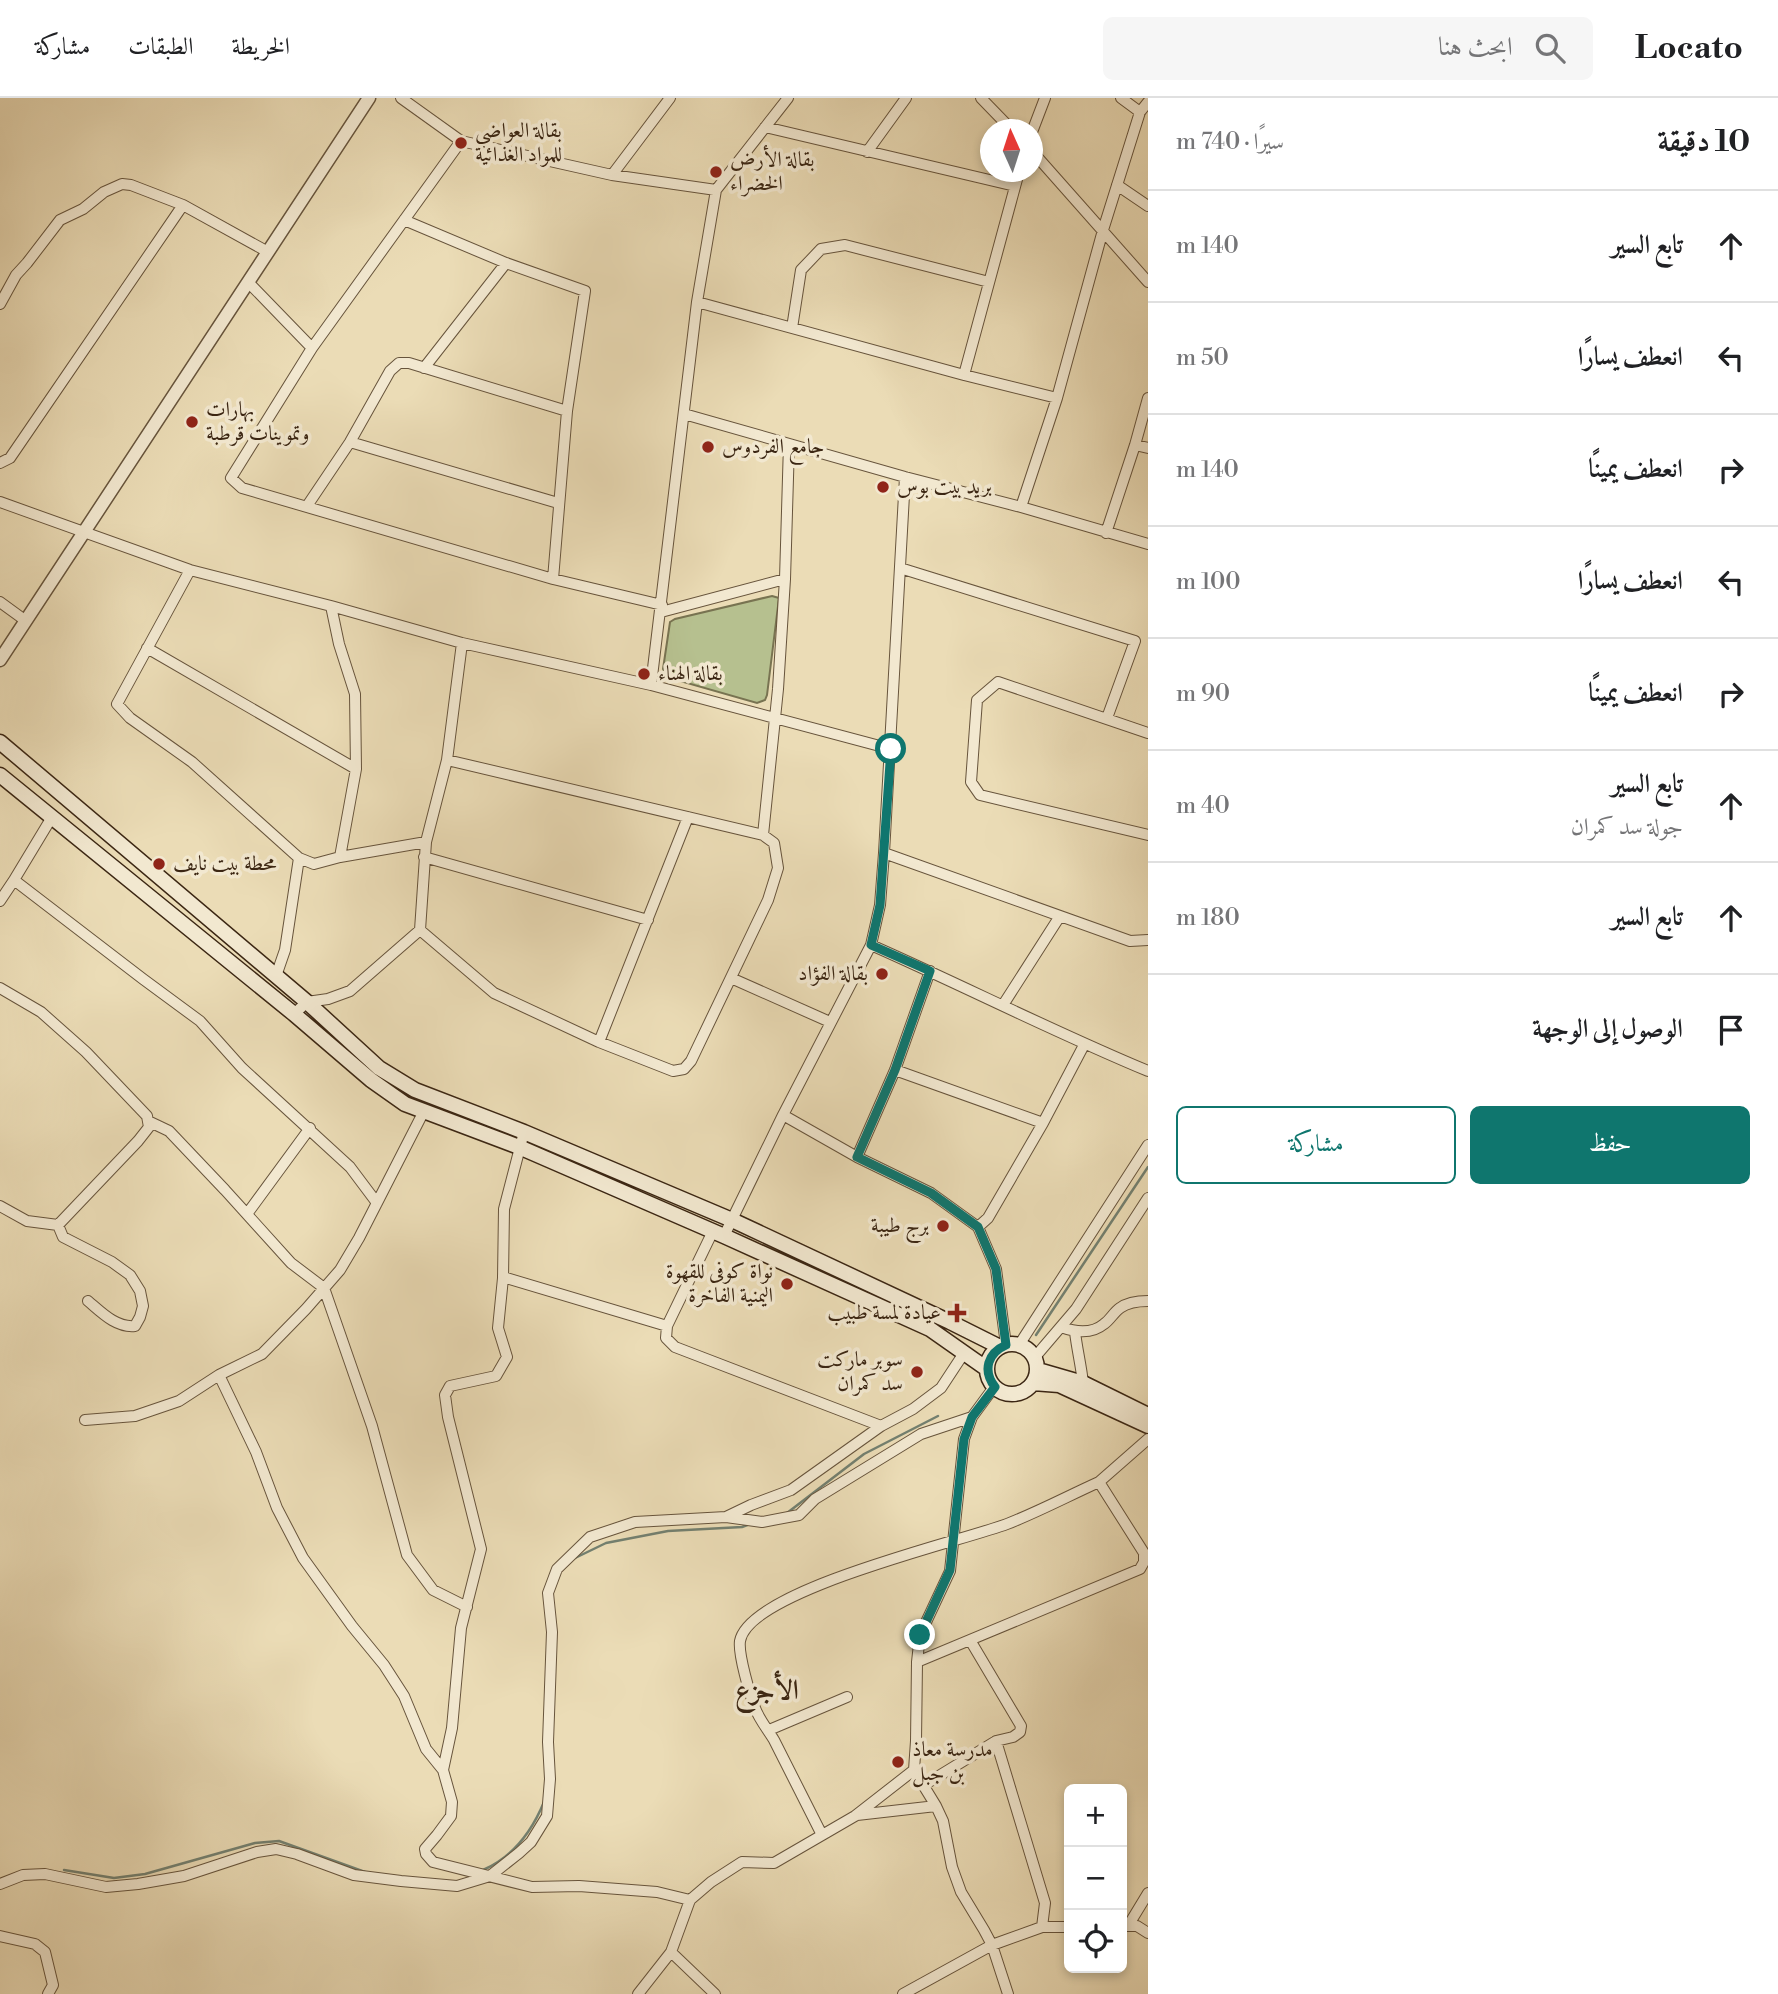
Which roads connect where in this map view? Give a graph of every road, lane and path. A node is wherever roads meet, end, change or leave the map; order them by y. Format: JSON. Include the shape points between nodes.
{"nodes":[{"id":1,"x":369,"y":98,"type":"edge"},
{"id":2,"x":401,"y":98,"type":"edge"},
{"id":3,"x":670,"y":98,"type":"edge"},
{"id":4,"x":788,"y":98,"type":"edge"},
{"id":5,"x":906,"y":98,"type":"edge"},
{"id":6,"x":981,"y":98,"type":"edge"},
{"id":7,"x":1045,"y":98,"type":"edge"},
{"id":8,"x":1121,"y":98,"type":"edge"},
{"id":9,"x":1148,"y":102,"type":"edge"},
{"id":10,"x":1140,"y":112,"type":"junction"},
{"id":11,"x":1001,"y":119,"type":"edge"},
{"id":12,"x":1037,"y":119,"type":"edge"},
{"id":13,"x":765,"y":127,"type":"junction"},
{"id":14,"x":461,"y":141,"type":"junction"},
{"id":15,"x":867,"y":152,"type":"junction"},
{"id":16,"x":1043,"y":164,"type":"edge"},
{"id":17,"x":612,"y":175,"type":"junction"},
{"id":18,"x":1016,"y":182,"type":"edge"},
{"id":19,"x":1117,"y":185,"type":"junction"},
{"id":20,"x":1015,"y":186,"type":"junction"},
{"id":21,"x":716,"y":190,"type":"junction"},
{"id":22,"x":183,"y":205,"type":"junction"},
{"id":23,"x":1148,"y":206,"type":"edge"},
{"id":24,"x":404,"y":220,"type":"junction"},
{"id":25,"x":1103,"y":230,"type":"junction"},
{"id":26,"x":268,"y":252,"type":"junction"},
{"id":27,"x":506,"y":263,"type":"junction"},
{"id":28,"x":248,"y":282,"type":"junction"},
{"id":29,"x":989,"y":282,"type":"junction"},
{"id":30,"x":1148,"y":282,"type":"edge"},
{"id":31,"x":697,"y":302,"type":"junction"},
{"id":32,"x":0,"y":304,"type":"edge"},
{"id":33,"x":792,"y":328,"type":"junction"},
{"id":34,"x":312,"y":348,"type":"junction"},
{"id":35,"x":424,"y":368,"type":"junction"},
{"id":36,"x":964,"y":375,"type":"junction"},
{"id":37,"x":1057,"y":398,"type":"junction"},
{"id":38,"x":1148,"y":398,"type":"edge"},
{"id":39,"x":567,"y":411,"type":"junction"},
{"id":40,"x":684,"y":414,"type":"junction"},
{"id":41,"x":350,"y":442,"type":"junction"},
{"id":42,"x":789,"y":444,"type":"junction"},
{"id":43,"x":1135,"y":445,"type":"junction"},
{"id":44,"x":1148,"y":448,"type":"edge"},
{"id":45,"x":0,"y":463,"type":"edge"},
{"id":46,"x":905,"y":477,"type":"junction"},
{"id":47,"x":0,"y":502,"type":"edge"},
{"id":48,"x":558,"y":503,"type":"junction"},
{"id":49,"x":307,"y":506,"type":"junction"},
{"id":50,"x":1021,"y":507,"type":"junction"},
{"id":51,"x":84,"y":533,"type":"junction"},
{"id":52,"x":1106,"y":533,"type":"junction"},
{"id":53,"x":1148,"y":544,"type":"edge"},
{"id":54,"x":900,"y":568,"type":"junction"},
{"id":55,"x":190,"y":570,"type":"junction"},
{"id":56,"x":552,"y":579,"type":"junction"},
{"id":57,"x":785,"y":579,"type":"junction"},
{"id":58,"x":0,"y":602,"type":"edge"},
{"id":59,"x":331,"y":606,"type":"junction"},
{"id":60,"x":662,"y":608,"type":"junction"},
{"id":61,"x":26,"y":621,"type":"junction"},
{"id":62,"x":462,"y":643,"type":"junction"},
{"id":63,"x":147,"y":648,"type":"junction"},
{"id":64,"x":0,"y":660,"type":"edge"},
{"id":65,"x":651,"y":685,"type":"junction"},
{"id":66,"x":774,"y":718,"type":"junction"},
{"id":67,"x":1107,"y":718,"type":"junction"},
{"id":68,"x":1148,"y":733,"type":"edge"},
{"id":69,"x":0,"y":742,"type":"edge"},
{"id":70,"x":891,"y":749,"type":"junction"},
{"id":71,"x":447,"y":760,"type":"junction"},
{"id":72,"x":356,"y":769,"type":"junction"},
{"id":73,"x":0,"y":775,"type":"edge"},
{"id":74,"x":52,"y":817,"type":"junction"},
{"id":75,"x":688,"y":817,"type":"junction"},
{"id":76,"x":763,"y":835,"type":"junction"},
{"id":77,"x":1148,"y":835,"type":"edge"},
{"id":78,"x":426,"y":842,"type":"junction"},
{"id":79,"x":884,"y":852,"type":"junction"},
{"id":80,"x":340,"y":857,"type":"junction"},
{"id":81,"x":424,"y":857,"type":"junction"},
{"id":82,"x":299,"y":858,"type":"junction"},
{"id":83,"x":14,"y":880,"type":"junction"},
{"id":84,"x":0,"y":901,"type":"edge"},
{"id":85,"x":1060,"y":916,"type":"junction"},
{"id":86,"x":648,"y":920,"type":"junction"},
{"id":87,"x":421,"y":930,"type":"junction"},
{"id":88,"x":1148,"y":940,"type":"edge"},
{"id":89,"x":871,"y":945,"type":"junction"},
{"id":90,"x":930,"y":971,"type":"junction"},
{"id":91,"x":276,"y":976,"type":"junction"},
{"id":92,"x":731,"y":978,"type":"junction"},
{"id":93,"x":0,"y":988,"type":"edge"},
{"id":94,"x":307,"y":1002,"type":"junction"},
{"id":95,"x":1003,"y":1005,"type":"junction"},
{"id":96,"x":294,"y":1014,"type":"junction"},
{"id":97,"x":830,"y":1022,"type":"junction"},
{"id":98,"x":599,"y":1042,"type":"junction"},
{"id":99,"x":1084,"y":1045,"type":"junction"},
{"id":100,"x":895,"y":1070,"type":"junction"},
{"id":101,"x":1148,"y":1071,"type":"edge"},
{"id":102,"x":424,"y":1111,"type":"junction"},
{"id":103,"x":783,"y":1115,"type":"junction"},
{"id":104,"x":148,"y":1121,"type":"junction"},
{"id":105,"x":1043,"y":1123,"type":"junction"},
{"id":106,"x":310,"y":1128,"type":"junction"},
{"id":107,"x":524,"y":1132,"type":"junction"},
{"id":108,"x":1148,"y":1145,"type":"edge"},
{"id":109,"x":519,"y":1147,"type":"junction"},
{"id":110,"x":857,"y":1157,"type":"junction"},
{"id":111,"x":1148,"y":1198,"type":"edge"},
{"id":112,"x":377,"y":1203,"type":"junction"},
{"id":113,"x":1,"y":1206,"type":"edge"},
{"id":114,"x":247,"y":1214,"type":"junction"},
{"id":115,"x":732,"y":1220,"type":"junction"},
{"id":116,"x":58,"y":1224,"type":"junction"},
{"id":117,"x":978,"y":1227,"type":"junction"},
{"id":118,"x":718,"y":1233,"type":"junction"},
{"id":119,"x":503,"y":1277,"type":"junction"},
{"id":120,"x":324,"y":1288,"type":"junction"},
{"id":121,"x":88,"y":1301,"type":"dead end"},
{"id":122,"x":1148,"y":1301,"type":"edge"},
{"id":123,"x":667,"y":1326,"type":"junction"},
{"id":124,"x":1061,"y":1327,"type":"junction"},
{"id":125,"x":1075,"y":1332,"type":"junction"},
{"id":126,"x":1009,"y":1346,"type":"junction"},
{"id":127,"x":964,"y":1353,"type":"junction"},
{"id":128,"x":987,"y":1369,"type":"junction"},
{"id":129,"x":1035,"y":1370,"type":"junction"},
{"id":130,"x":219,"y":1375,"type":"junction"},
{"id":131,"x":1083,"y":1383,"type":"junction"},
{"id":132,"x":995,"y":1387,"type":"junction"},
{"id":133,"x":1148,"y":1415,"type":"edge"},
{"id":134,"x":972,"y":1417,"type":"junction"},
{"id":135,"x":85,"y":1420,"type":"dead end"},
{"id":136,"x":881,"y":1426,"type":"junction"},
{"id":137,"x":1148,"y":1426,"type":"edge"},
{"id":138,"x":1148,"y":1439,"type":"edge"},
{"id":139,"x":1099,"y":1482,"type":"junction"},
{"id":140,"x":726,"y":1517,"type":"junction"},
{"id":141,"x":954,"y":1541,"type":"junction"},
{"id":142,"x":1146,"y":1565,"type":"edge"},
{"id":143,"x":467,"y":1607,"type":"junction"},
{"id":144,"x":970,"y":1640,"type":"junction"},
{"id":145,"x":917,"y":1662,"type":"junction"},
{"id":146,"x":847,"y":1698,"type":"dead end"},
{"id":147,"x":768,"y":1730,"type":"junction"},
{"id":148,"x":996,"y":1741,"type":"junction"},
{"id":149,"x":443,"y":1770,"type":"junction"},
{"id":150,"x":914,"y":1770,"type":"junction"},
{"id":151,"x":924,"y":1785,"type":"junction"},
{"id":152,"x":936,"y":1806,"type":"junction"},
{"id":153,"x":855,"y":1815,"type":"junction"},
{"id":154,"x":822,"y":1835,"type":"junction"},
{"id":155,"x":490,"y":1876,"type":"junction"},
{"id":156,"x":0,"y":1884,"type":"edge"},
{"id":157,"x":1148,"y":1893,"type":"edge"},
{"id":158,"x":690,"y":1900,"type":"junction"},
{"id":159,"x":1127,"y":1923,"type":"edge"},
{"id":160,"x":1127,"y":1926,"type":"edge"},
{"id":161,"x":1042,"y":1927,"type":"junction"},
{"id":162,"x":1064,"y":1927,"type":"edge"},
{"id":163,"x":1148,"y":1933,"type":"edge"},
{"id":164,"x":0,"y":1936,"type":"edge"},
{"id":165,"x":992,"y":1945,"type":"junction"},
{"id":166,"x":671,"y":1952,"type":"junction"},
{"id":167,"x":48,"y":1994,"type":"edge"},
{"id":168,"x":638,"y":1994,"type":"edge"},
{"id":169,"x":715,"y":1994,"type":"edge"},
{"id":170,"x":903,"y":1994,"type":"edge"},
{"id":171,"x":1008,"y":1994,"type":"edge"}],
"edges":[{"from":1,"to":26,"type":"street"},
{"from":2,"to":14,"type":"street"},
{"from":3,"to":17,"type":"street"},
{"from":4,"to":13,"type":"street"},
{"from":5,"to":15,"type":"street"},
{"from":6,"to":11,"type":"street"},
{"from":7,"to":12,"type":"street"},
{"from":8,"to":10,"type":"street"},
{"from":9,"to":10,"type":"street"},
{"from":10,"to":19,"type":"street"},
{"from":13,"to":15,"type":"street"},
{"from":13,"to":21,"type":"street"},
{"from":14,"to":17,"type":"street"},
{"from":14,"to":24,"type":"street"},
{"from":15,"to":20,"type":"street"},
{"from":16,"to":25,"type":"street"},
{"from":17,"to":21,"type":"street"},
{"from":18,"to":20,"type":"street"},
{"from":19,"to":23,"type":"street"},
{"from":19,"to":25,"type":"street"},
{"from":20,"to":29,"type":"street"},
{"from":21,"to":31,"type":"street"},
{"from":22,"to":26,"type":"street"},
{"from":22,"to":32,"type":"street","via":[[131,185],[104,192],[60,220],[16,275]]},
{"from":22,"to":45,"type":"street","via":[[10,458]]},
{"from":24,"to":27,"type":"street"},
{"from":24,"to":34,"type":"street"},
{"from":25,"to":30,"type":"street"},
{"from":25,"to":37,"type":"street"},
{"from":26,"to":28,"type":"street"},
{"from":27,"to":35,"type":"street"},
{"from":27,"to":39,"type":"street","via":[[585,291]]},
{"from":28,"to":34,"type":"street"},
{"from":28,"to":51,"type":"street"},
{"from":29,"to":33,"type":"street","via":[[845,245],[821,249],[801,270]]},
{"from":29,"to":36,"type":"street"},
{"from":31,"to":33,"type":"street"},
{"from":31,"to":40,"type":"street"},
{"from":33,"to":36,"type":"street"},
{"from":34,"to":49,"type":"street","via":[[231,478],[242,488]]},
{"from":35,"to":39,"type":"street"},
{"from":35,"to":41,"type":"street","via":[[399,363],[390,371]]},
{"from":36,"to":37,"type":"street"},
{"from":37,"to":50,"type":"street"},
{"from":38,"to":43,"type":"street"},
{"from":39,"to":48,"type":"street"},
{"from":40,"to":42,"type":"street"},
{"from":40,"to":60,"type":"street"},
{"from":41,"to":48,"type":"street"},
{"from":41,"to":49,"type":"street"},
{"from":42,"to":46,"type":"street"},
{"from":42,"to":57,"type":"street"},
{"from":43,"to":44,"type":"street"},
{"from":43,"to":52,"type":"street"},
{"from":46,"to":50,"type":"street"},
{"from":46,"to":54,"type":"street"},
{"from":47,"to":51,"type":"street"},
{"from":48,"to":56,"type":"street"},
{"from":49,"to":56,"type":"street"},
{"from":50,"to":52,"type":"street"},
{"from":51,"to":55,"type":"street"},
{"from":51,"to":61,"type":"street"},
{"from":52,"to":53,"type":"street"},
{"from":54,"to":67,"type":"street","via":[[1135,641]]},
{"from":54,"to":70,"type":"street"},
{"from":55,"to":59,"type":"street"},
{"from":55,"to":63,"type":"street"},
{"from":56,"to":60,"type":"street"},
{"from":57,"to":60,"type":"street"},
{"from":57,"to":66,"type":"street"},
{"from":58,"to":61,"type":"street"},
{"from":59,"to":62,"type":"street"},
{"from":59,"to":72,"type":"street","via":[[355,694]]},
{"from":60,"to":65,"type":"street"},
{"from":61,"to":64,"type":"street"},
{"from":62,"to":65,"type":"street"},
{"from":62,"to":71,"type":"street"},
{"from":63,"to":72,"type":"street"},
{"from":63,"to":82,"type":"street","via":[[117,704],[192,762]]},
{"from":65,"to":66,"type":"street"},
{"from":66,"to":70,"type":"street"},
{"from":66,"to":76,"type":"street"},
{"from":67,"to":68,"type":"street"},
{"from":67,"to":77,"type":"street","via":[[998,682],[977,700],[971,782],[980,795]]},
{"from":69,"to":91,"type":"main road"},
{"from":70,"to":79,"type":"street"},
{"from":71,"to":75,"type":"street"},
{"from":71,"to":78,"type":"street"},
{"from":72,"to":80,"type":"street"},
{"from":73,"to":74,"type":"main road"},
{"from":74,"to":83,"type":"street"},
{"from":74,"to":96,"type":"main road"},
{"from":75,"to":76,"type":"street"},
{"from":75,"to":86,"type":"street"},
{"from":76,"to":92,"type":"street","via":[[774,843],[778,868]]},
{"from":78,"to":80,"type":"street"},
{"from":78,"to":81,"type":"street"},
{"from":79,"to":85,"type":"street"},
{"from":79,"to":89,"type":"street"},
{"from":80,"to":82,"type":"street","via":[[314,864]]},
{"from":81,"to":86,"type":"street"},
{"from":81,"to":87,"type":"street"},
{"from":82,"to":91,"type":"street","via":[[285,950]]},
{"from":83,"to":84,"type":"street"},
{"from":83,"to":106,"type":"street","via":[[200,1021],[242,1068]]},
{"from":85,"to":88,"type":"street","via":[[1130,941]]},
{"from":85,"to":95,"type":"street"},
{"from":86,"to":98,"type":"street"},
{"from":87,"to":94,"type":"street","via":[[350,991]]},
{"from":87,"to":98,"type":"street","via":[[494,993]]},
{"from":89,"to":90,"type":"street"},
{"from":89,"to":97,"type":"street"},
{"from":90,"to":95,"type":"street"},
{"from":90,"to":100,"type":"street"},
{"from":91,"to":94,"type":"main road"},
{"from":92,"to":97,"type":"street"},
{"from":92,"to":98,"type":"street","via":[[684,1069],[673,1071]]},
{"from":93,"to":104,"type":"street","via":[[41,1012],[77,1044]]},
{"from":94,"to":96,"type":"street"},
{"from":94,"to":107,"type":"main road","via":[[379,1068],[415,1090]]},
{"from":95,"to":99,"type":"street"},
{"from":96,"to":102,"type":"main road","via":[[371,1080],[405,1104]]},
{"from":97,"to":103,"type":"street"},
{"from":99,"to":101,"type":"street"},
{"from":99,"to":105,"type":"street"},
{"from":100,"to":105,"type":"street"},
{"from":100,"to":110,"type":"street"},
{"from":102,"to":109,"type":"main road"},
{"from":102,"to":112,"type":"street"},
{"from":103,"to":110,"type":"street"},
{"from":103,"to":115,"type":"street"},
{"from":104,"to":114,"type":"street","via":[[169,1131]]},
{"from":104,"to":116,"type":"street","via":[[149,1128],[138,1141]]},
{"from":105,"to":117,"type":"street","via":[[988,1218]]},
{"from":106,"to":112,"type":"street","via":[[350,1167]]},
{"from":106,"to":114,"type":"street"},
{"from":107,"to":109,"type":"street"},
{"from":107,"to":115,"type":"main road"},
{"from":108,"to":126,"type":"street"},
{"from":109,"to":118,"type":"main road"},
{"from":109,"to":119,"type":"street","via":[[503,1209]]},
{"from":110,"to":117,"type":"street","via":[[931,1193]]},
{"from":111,"to":124,"type":"street"},
{"from":112,"to":120,"type":"street","via":[[340,1270]]},
{"from":113,"to":116,"type":"street","via":[[27,1221]]},
{"from":114,"to":120,"type":"street","via":[[291,1262]]},
{"from":115,"to":118,"type":"street"},
{"from":115,"to":126,"type":"main road"},
{"from":116,"to":121,"type":"street","via":[[63,1237],[130,1275],[140,1291],[141,1317],[135,1326],[126,1327]]},
{"from":117,"to":126,"type":"street","via":[[996,1269]]},
{"from":118,"to":123,"type":"street"},
{"from":118,"to":127,"type":"main road","via":[[930,1329]]},
{"from":119,"to":123,"type":"street"},
{"from":119,"to":143,"type":"street","via":[[498,1328],[506,1357],[496,1376],[450,1386],[445,1395],[481,1549]]},
{"from":120,"to":130,"type":"street","via":[[262,1354]]},
{"from":120,"to":143,"type":"street","via":[[372,1426],[407,1555],[433,1590]]},
{"from":122,"to":125,"type":"street","via":[[1129,1303],[1099,1328]]},
{"from":123,"to":136,"type":"street","via":[[666,1338],[676,1347]]},
{"from":124,"to":125,"type":"street"},
{"from":124,"to":129,"type":"street"},
{"from":125,"to":131,"type":"street"},
{"from":126,"to":128,"type":"main road","via":[[991,1356]]},
{"from":126,"to":129,"type":"main road","via":[[1026,1348]]},
{"from":127,"to":128,"type":"main road"},
{"from":127,"to":136,"type":"street","via":[[941,1388]]},
{"from":128,"to":132,"type":"main road"},
{"from":129,"to":131,"type":"main road"},
{"from":129,"to":132,"type":"main road","via":[[1025,1391],[1006,1394]]},
{"from":129,"to":137,"type":"main road"},
{"from":130,"to":135,"type":"street","via":[[179,1401],[135,1416]]},
{"from":130,"to":149,"type":"street","via":[[303,1558],[384,1665],[404,1696],[426,1749]]},
{"from":131,"to":133,"type":"main road"},
{"from":132,"to":134,"type":"street"},
{"from":134,"to":140,"type":"street","via":[[921,1434],[816,1499],[799,1516],[762,1522]]},
{"from":134,"to":141,"type":"street","via":[[964,1439]]},
{"from":136,"to":140,"type":"street","via":[[791,1490]]},
{"from":138,"to":139,"type":"street"},
{"from":139,"to":141,"type":"street"},
{"from":139,"to":142,"type":"street","via":[[1131,1531]]},
{"from":140,"to":155,"type":"street","via":[[635,1522],[590,1537],[557,1569],[548,1592],[552,1632],[547,1816],[531,1842]]},
{"from":141,"to":145,"type":"street","via":[[950,1570],[920,1635]]},
{"from":141,"to":147,"type":"street","via":[[821,1584],[767,1610],[748,1625],[739,1643],[741,1658],[756,1710]]},
{"from":142,"to":144,"type":"street"},
{"from":143,"to":149,"type":"street"},
{"from":144,"to":145,"type":"street"},
{"from":144,"to":148,"type":"street","via":[[1021,1726],[1013,1737]]},
{"from":145,"to":150,"type":"street"},
{"from":146,"to":147,"type":"street"},
{"from":147,"to":154,"type":"street"},
{"from":148,"to":151,"type":"street"},
{"from":148,"to":161,"type":"street","via":[[1045,1903]]},
{"from":149,"to":155,"type":"street","via":[[452,1801],[451,1816],[425,1849],[426,1854],[433,1862]]},
{"from":150,"to":151,"type":"street"},
{"from":150,"to":153,"type":"street"},
{"from":151,"to":152,"type":"street"},
{"from":152,"to":153,"type":"street"},
{"from":152,"to":165,"type":"street","via":[[961,1892]]},
{"from":153,"to":154,"type":"street"},
{"from":154,"to":158,"type":"street","via":[[774,1863],[742,1862]]},
{"from":155,"to":156,"type":"street","via":[[457,1886],[401,1881],[354,1875],[297,1853],[276,1850],[138,1884],[106,1887],[46,1874],[23,1875]]},
{"from":155,"to":158,"type":"street","via":[[532,1887],[657,1892]]},
{"from":157,"to":159,"type":"street"},
{"from":158,"to":166,"type":"street"},
{"from":160,"to":163,"type":"street"},
{"from":161,"to":162,"type":"street"},
{"from":161,"to":165,"type":"street"},
{"from":164,"to":167,"type":"street","via":[[35,1944],[45,1952],[53,1985]]},
{"from":165,"to":170,"type":"street"},
{"from":165,"to":171,"type":"street"},
{"from":166,"to":168,"type":"street"},
{"from":166,"to":169,"type":"street"}]}
